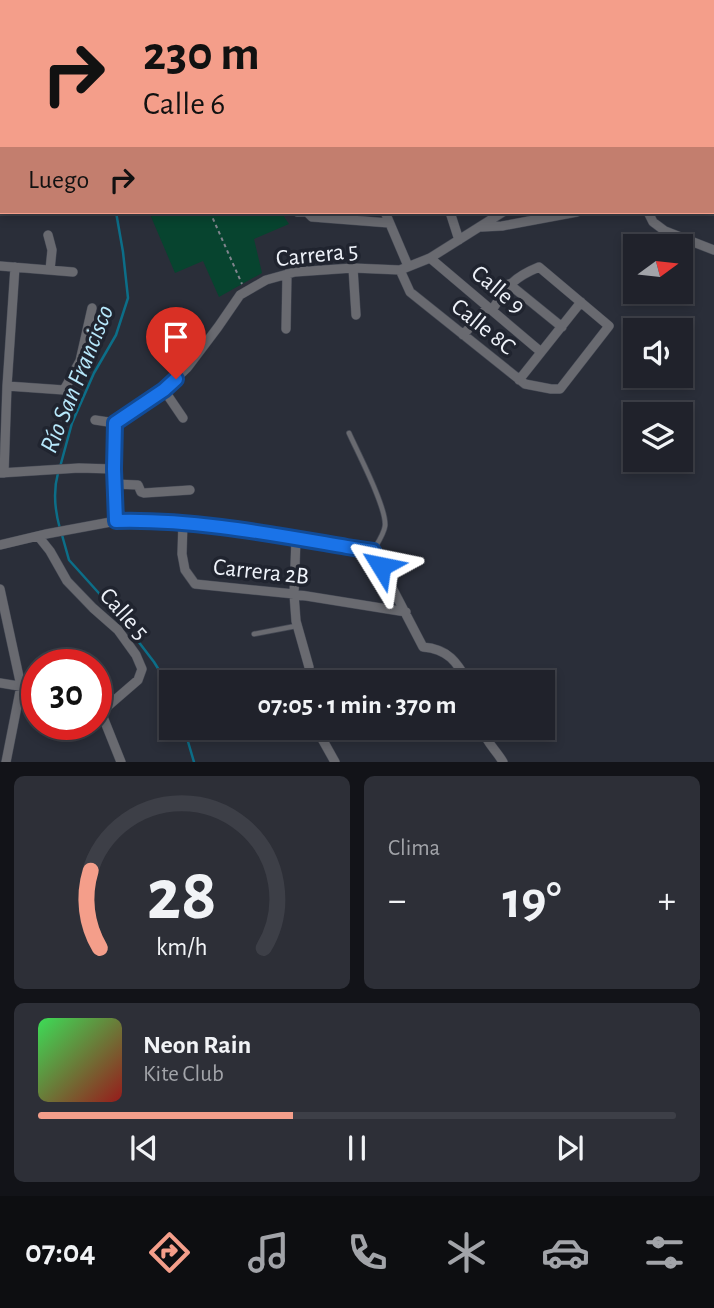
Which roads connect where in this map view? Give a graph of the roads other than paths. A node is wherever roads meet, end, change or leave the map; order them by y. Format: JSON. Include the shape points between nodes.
{"nodes":[{"id":1,"x":309,"y":214,"type":"edge"},
{"id":2,"x":386,"y":214,"type":"edge"},
{"id":3,"x":451,"y":214,"type":"edge"},
{"id":4,"x":500,"y":214,"type":"edge"},
{"id":5,"x":565,"y":214,"type":"edge"},
{"id":6,"x":649,"y":214,"type":"edge"},
{"id":7,"x":333,"y":215,"type":"edge"},
{"id":8,"x":358,"y":216,"type":"edge"},
{"id":9,"x":389,"y":223,"type":"junction"},
{"id":10,"x":479,"y":227,"type":"junction"},
{"id":11,"x":48,"y":235,"type":"dead end"},
{"id":12,"x":459,"y":240,"type":"junction"},
{"id":13,"x":714,"y":250,"type":"edge"},
{"id":14,"x":430,"y":258,"type":"junction"},
{"id":15,"x":0,"y":266,"type":"edge"},
{"id":16,"x":15,"y":267,"type":"junction"},
{"id":17,"x":353,"y":268,"type":"junction"},
{"id":18,"x":404,"y":268,"type":"junction"},
{"id":19,"x":50,"y":270,"type":"junction"},
{"id":20,"x":73,"y":272,"type":"dead end"},
{"id":21,"x":287,"y":274,"type":"junction"},
{"id":22,"x":509,"y":285,"type":"junction"},
{"id":23,"x":580,"y":302,"type":"junction"},
{"id":24,"x":92,"y":308,"type":"dead end"},
{"id":25,"x":490,"y":308,"type":"junction"},
{"id":26,"x":356,"y":315,"type":"dead end"},
{"id":27,"x":562,"y":327,"type":"junction"},
{"id":28,"x":286,"y":329,"type":"dead end"},
{"id":29,"x":463,"y":335,"type":"junction"},
{"id":30,"x":541,"y":352,"type":"junction"},
{"id":31,"x":519,"y":380,"type":"junction"},
{"id":32,"x":5,"y":382,"type":"edge"},
{"id":33,"x":164,"y":390,"type":"junction"},
{"id":34,"x":183,"y":418,"type":"dead end"},
{"id":35,"x":3,"y":420,"type":"edge"},
{"id":36,"x":95,"y":420,"type":"dead end"},
{"id":37,"x":115,"y":423,"type":"junction"},
{"id":38,"x":349,"y":433,"type":"dead end"},
{"id":39,"x":114,"y":469,"type":"junction"},
{"id":40,"x":2,"y":473,"type":"edge"},
{"id":41,"x":115,"y":484,"type":"junction"},
{"id":42,"x":190,"y":491,"type":"dead end"},
{"id":43,"x":116,"y":521,"type":"junction"},
{"id":44,"x":183,"y":522,"type":"junction"},
{"id":45,"x":42,"y":535,"type":"junction"},
{"id":46,"x":296,"y":538,"type":"junction"},
{"id":47,"x":0,"y":545,"type":"edge"},
{"id":48,"x":373,"y":551,"type":"junction"},
{"id":49,"x":0,"y":589,"type":"edge"},
{"id":50,"x":294,"y":594,"type":"junction"},
{"id":51,"x":406,"y":612,"type":"junction"},
{"id":52,"x":296,"y":626,"type":"junction"},
{"id":53,"x":254,"y":634,"type":"dead end"},
{"id":54,"x":309,"y":670,"type":"edge"},
{"id":55,"x":461,"y":670,"type":"edge"},
{"id":56,"x":0,"y":683,"type":"edge"},
{"id":57,"x":21,"y":686,"type":"junction"},
{"id":58,"x":112,"y":699,"type":"edge"},
{"id":59,"x":112,"y":740,"type":"edge"},
{"id":60,"x":323,"y":740,"type":"edge"},
{"id":61,"x":486,"y":740,"type":"edge"},
{"id":62,"x":6,"y":762,"type":"edge"},
{"id":63,"x":121,"y":762,"type":"edge"},
{"id":64,"x":335,"y":762,"type":"edge"},
{"id":65,"x":503,"y":762,"type":"edge"}],
"edges":[{"from":1,"to":7,"type":"street"},
{"from":2,"to":9,"type":"street"},
{"from":3,"to":12,"type":"street"},
{"from":4,"to":10,"type":"street","name":"Carrera 5"},
{"from":5,"to":10,"type":"street"},
{"from":6,"to":13,"type":"street","via":[[665,231]]},
{"from":7,"to":8,"type":"street"},
{"from":8,"to":9,"type":"street"},
{"from":9,"to":18,"type":"street"},
{"from":10,"to":12,"type":"street","name":"Carrera 5"},
{"from":11,"to":19,"type":"street"},
{"from":12,"to":14,"type":"street","name":"Carrera 5"},
{"from":14,"to":18,"type":"street","name":"Carrera 5"},
{"from":14,"to":25,"type":"street","name":"Calle 9"},
{"from":15,"to":16,"type":"street"},
{"from":16,"to":19,"type":"street"},
{"from":16,"to":32,"type":"street"},
{"from":17,"to":18,"type":"street","name":"Carrera 5"},
{"from":17,"to":21,"type":"street","name":"Carrera 5"},
{"from":17,"to":26,"type":"street"},
{"from":18,"to":29,"type":"street","name":"Calle 8C","via":[[410,292]]},
{"from":19,"to":20,"type":"street"},
{"from":21,"to":28,"type":"street"},
{"from":21,"to":33,"type":"street","name":"Carrera 5","via":[[240,295],[187,368]]},
{"from":22,"to":23,"type":"street","via":[[539,267]]},
{"from":22,"to":25,"type":"street"},
{"from":22,"to":27,"type":"street"},
{"from":23,"to":27,"type":"street"},
{"from":23,"to":31,"type":"street","name":"Calle 8C","via":[[609,326],[560,389]]},
{"from":24,"to":32,"type":"street","via":[[80,361],[64,390]]},
{"from":25,"to":29,"type":"street"},
{"from":25,"to":30,"type":"street","name":"Calle 9"},
{"from":27,"to":30,"type":"street"},
{"from":29,"to":31,"type":"street","name":"Calle 8C"},
{"from":30,"to":31,"type":"street"},
{"from":32,"to":35,"type":"street"},
{"from":33,"to":34,"type":"street"},
{"from":33,"to":37,"type":"street","name":"Carrera 5"},
{"from":35,"to":40,"type":"street"},
{"from":36,"to":37,"type":"street"},
{"from":37,"to":39,"type":"street"},
{"from":38,"to":48,"type":"lane","via":[[386,523]]},
{"from":39,"to":40,"type":"street"},
{"from":39,"to":41,"type":"street"},
{"from":41,"to":42,"type":"street","via":[[138,485],[144,493]]},
{"from":41,"to":43,"type":"street"},
{"from":43,"to":44,"type":"street"},
{"from":43,"to":45,"type":"street"},
{"from":44,"to":46,"type":"street"},
{"from":44,"to":50,"type":"street","name":"Carrera 2B","via":[[185,570],[195,584]]},
{"from":45,"to":47,"type":"street"},
{"from":45,"to":58,"type":"street","name":"Calle 5","via":[[67,581],[118,630],[142,669],[138,680]]},
{"from":46,"to":48,"type":"street"},
{"from":46,"to":50,"type":"street"},
{"from":48,"to":51,"type":"street"},
{"from":49,"to":57,"type":"street"},
{"from":50,"to":51,"type":"street","name":"Carrera 2B"},
{"from":50,"to":52,"type":"street"},
{"from":51,"to":55,"type":"street","via":[[424,646],[451,657]]},
{"from":52,"to":53,"type":"lane"},
{"from":52,"to":54,"type":"street"},
{"from":56,"to":57,"type":"street"},
{"from":57,"to":62,"type":"street"},
{"from":59,"to":63,"type":"street"},
{"from":60,"to":64,"type":"street"},
{"from":61,"to":65,"type":"street"}]}
